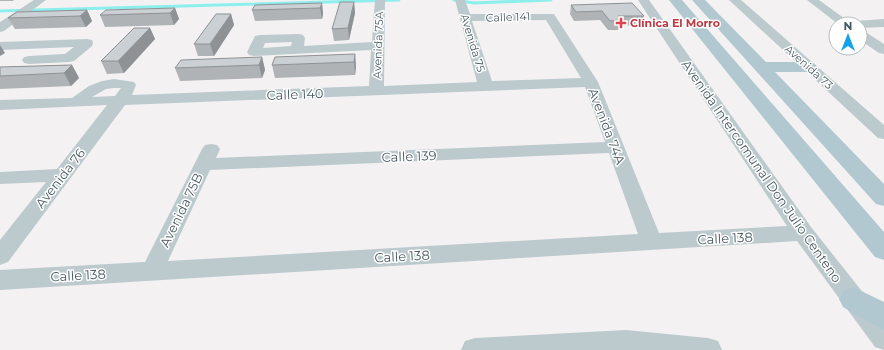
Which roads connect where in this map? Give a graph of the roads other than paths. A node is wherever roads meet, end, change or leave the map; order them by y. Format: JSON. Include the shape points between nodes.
{"nodes":[{"id":1,"x":40,"y":0,"type":"edge"},
{"id":2,"x":643,"y":0,"type":"edge"},
{"id":3,"x":675,"y":0,"type":"edge"},
{"id":4,"x":698,"y":0,"type":"edge"},
{"id":5,"x":734,"y":0,"type":"edge"},
{"id":6,"x":812,"y":0,"type":"edge"},
{"id":7,"x":380,"y":1,"type":"edge"},
{"id":8,"x":460,"y":1,"type":"edge"},
{"id":9,"x":550,"y":16,"type":"joint"},
{"id":10,"x":835,"y":16,"type":"edge"},
{"id":11,"x":466,"y":18,"type":"junction"},
{"id":12,"x":884,"y":23,"type":"edge"},
{"id":13,"x":868,"y":24,"type":"edge"},
{"id":14,"x":0,"y":28,"type":"edge"},
{"id":15,"x":868,"y":39,"type":"edge"},
{"id":16,"x":49,"y":44,"type":"dead end"},
{"id":17,"x":0,"y":46,"type":"edge"},
{"id":18,"x":378,"y":46,"type":"junction"},
{"id":19,"x":297,"y":50,"type":"dead end"},
{"id":20,"x":884,"y":50,"type":"edge"},
{"id":21,"x":760,"y":67,"type":"junction"},
{"id":22,"x":809,"y":67,"type":"junction"},
{"id":23,"x":591,"y":82,"type":"junction"},
{"id":24,"x":486,"y":86,"type":"junction"},
{"id":25,"x":376,"y":91,"type":"junction"},
{"id":26,"x":120,"y":100,"type":"junction"},
{"id":27,"x":0,"y":105,"type":"edge"},
{"id":28,"x":884,"y":134,"type":"edge"},
{"id":29,"x":615,"y":147,"type":"junction"},
{"id":30,"x":208,"y":157,"type":"joint"},
{"id":31,"x":62,"y":175,"type":"junction"},
{"id":32,"x":0,"y":178,"type":"edge"},
{"id":33,"x":884,"y":198,"type":"edge"},
{"id":34,"x":803,"y":233,"type":"junction"},
{"id":35,"x":652,"y":242,"type":"junction"},
{"id":36,"x":884,"y":250,"type":"edge"},
{"id":37,"x":0,"y":256,"type":"edge"},
{"id":38,"x":152,"y":271,"type":"junction"},
{"id":39,"x":0,"y":280,"type":"edge"},
{"id":40,"x":853,"y":299,"type":"junction"},
{"id":41,"x":884,"y":316,"type":"edge"},
{"id":42,"x":884,"y":340,"type":"edge"},
{"id":43,"x":523,"y":348,"type":"edge"},
{"id":44,"x":475,"y":350,"type":"edge"},
{"id":45,"x":708,"y":350,"type":"edge"}],
"edges":[{"from":1,"to":14,"type":"street"},
{"from":2,"to":34,"type":"street","name":"Avenida Intercomunal Don Julio Centeno"},
{"from":3,"to":36,"type":"main road"},
{"from":4,"to":21,"type":"main road"},
{"from":5,"to":22,"type":"street","name":"Avenida 73"},
{"from":6,"to":10,"type":"street"},
{"from":7,"to":18,"type":"street","name":"Avenida 75A"},
{"from":8,"to":11,"type":"street","name":"Avenida 75"},
{"from":9,"to":11,"type":"street","name":"Calle 141"},
{"from":9,"to":23,"type":"street","name":"Avenida 74A"},
{"from":11,"to":24,"type":"street","name":"Avenida 75"},
{"from":12,"to":13,"type":"street"},
{"from":15,"to":20,"type":"street"},
{"from":16,"to":17,"type":"street"},
{"from":18,"to":19,"type":"street"},
{"from":18,"to":25,"type":"street","name":"Avenida 75A"},
{"from":21,"to":22,"type":"main road"},
{"from":21,"to":33,"type":"main road"},
{"from":22,"to":28,"type":"street","name":"Avenida 73"},
{"from":23,"to":24,"type":"street","name":"Calle 140"},
{"from":23,"to":29,"type":"street","name":"Avenida 74A"},
{"from":24,"to":25,"type":"street","name":"Calle 140"},
{"from":25,"to":26,"type":"street","name":"Calle 140"},
{"from":26,"to":27,"type":"street","name":"Calle 140"},
{"from":26,"to":31,"type":"street","name":"Avenida 76"},
{"from":29,"to":30,"type":"street","name":"Calle 139"},
{"from":29,"to":35,"type":"street","name":"Avenida 74A"},
{"from":30,"to":38,"type":"street","name":"Avenida 75B"},
{"from":31,"to":32,"type":"street"},
{"from":31,"to":37,"type":"street","name":"Avenida 76"},
{"from":34,"to":35,"type":"street","name":"Calle 138"},
{"from":34,"to":40,"type":"street","name":"Avenida Intercomunal Don Julio Centeno"},
{"from":35,"to":38,"type":"street","name":"Calle 138"},
{"from":38,"to":39,"type":"street","name":"Calle 138"},
{"from":40,"to":41,"type":"main road"},
{"from":40,"to":42,"type":"street","name":"Avenida Intercomunal Don Julio Centeno"},
{"from":43,"to":44,"type":"street"},
{"from":43,"to":45,"type":"street","via":[[626,342]]}]}
